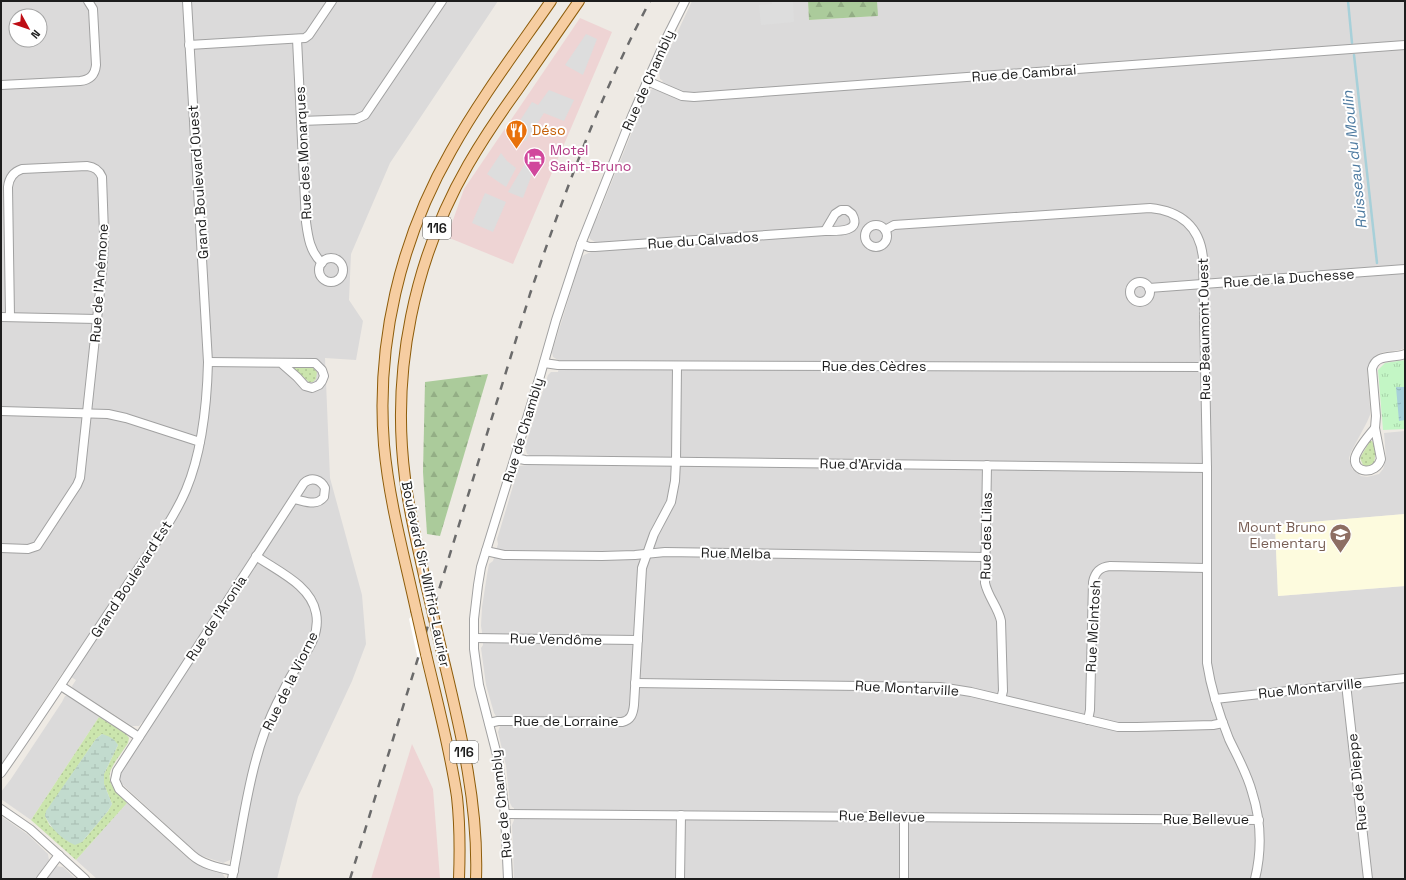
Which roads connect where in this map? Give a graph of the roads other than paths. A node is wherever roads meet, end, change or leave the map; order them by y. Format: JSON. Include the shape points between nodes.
{"nodes":[{"id":1,"x":88,"y":1,"type":"edge"},
{"id":2,"x":187,"y":1,"type":"edge"},
{"id":3,"x":332,"y":1,"type":"edge"},
{"id":4,"x":442,"y":1,"type":"edge"},
{"id":5,"x":551,"y":1,"type":"edge"},
{"id":6,"x":579,"y":1,"type":"edge"},
{"id":7,"x":684,"y":1,"type":"edge"},
{"id":8,"x":297,"y":39,"type":"junction"},
{"id":9,"x":189,"y":45,"type":"junction"},
{"id":10,"x":1405,"y":45,"type":"edge"},
{"id":11,"x":647,"y":81,"type":"junction"},
{"id":12,"x":1,"y":86,"type":"edge"},
{"id":13,"x":301,"y":121,"type":"junction"},
{"id":14,"x":885,"y":230,"type":"dead end"},
{"id":15,"x":825,"y":232,"type":"dead end"},
{"id":16,"x":581,"y":244,"type":"junction"},
{"id":17,"x":322,"y":263,"type":"dead end"},
{"id":18,"x":1405,"y":269,"type":"edge"},
{"id":19,"x":1204,"y":284,"type":"junction"},
{"id":20,"x":1149,"y":288,"type":"dead end"},
{"id":21,"x":1,"y":317,"type":"edge"},
{"id":22,"x":10,"y":317,"type":"junction"},
{"id":23,"x":97,"y":319,"type":"junction"},
{"id":24,"x":1405,"y":354,"type":"edge"},
{"id":25,"x":208,"y":362,"type":"junction"},
{"id":26,"x":281,"y":363,"type":"junction"},
{"id":27,"x":544,"y":363,"type":"junction"},
{"id":28,"x":677,"y":366,"type":"junction"},
{"id":29,"x":1205,"y":367,"type":"junction"},
{"id":30,"x":1,"y":411,"type":"edge"},
{"id":31,"x":87,"y":412,"type":"junction"},
{"id":32,"x":1375,"y":428,"type":"junction"},
{"id":33,"x":200,"y":442,"type":"junction"},
{"id":34,"x":515,"y":458,"type":"junction"},
{"id":35,"x":676,"y":461,"type":"junction"},
{"id":36,"x":987,"y":465,"type":"junction"},
{"id":37,"x":1207,"y":468,"type":"junction"},
{"id":38,"x":294,"y":499,"type":"dead end"},
{"id":39,"x":1,"y":548,"type":"edge"},
{"id":40,"x":486,"y":551,"type":"junction"},
{"id":41,"x":646,"y":554,"type":"junction"},
{"id":42,"x":256,"y":556,"type":"junction"},
{"id":43,"x":986,"y":557,"type":"junction"},
{"id":44,"x":1206,"y":568,"type":"junction"},
{"id":45,"x":474,"y":638,"type":"junction"},
{"id":46,"x":638,"y":640,"type":"junction"},
{"id":47,"x":1405,"y":678,"type":"edge"},
{"id":48,"x":635,"y":683,"type":"junction"},
{"id":49,"x":1346,"y":684,"type":"junction"},
{"id":50,"x":61,"y":686,"type":"junction"},
{"id":51,"x":1001,"y":699,"type":"junction"},
{"id":52,"x":1215,"y":700,"type":"junction"},
{"id":53,"x":1088,"y":720,"type":"junction"},
{"id":54,"x":489,"y":723,"type":"junction"},
{"id":55,"x":1223,"y":723,"type":"junction"},
{"id":56,"x":138,"y":737,"type":"junction"},
{"id":57,"x":1,"y":773,"type":"edge"},
{"id":58,"x":1,"y":809,"type":"edge"},
{"id":59,"x":505,"y":814,"type":"junction"},
{"id":60,"x":681,"y":815,"type":"junction"},
{"id":61,"x":904,"y":817,"type":"junction"},
{"id":62,"x":1259,"y":820,"type":"junction"},
{"id":63,"x":59,"y":855,"type":"junction"},
{"id":64,"x":233,"y":875,"type":"edge"},
{"id":65,"x":41,"y":879,"type":"edge"},
{"id":66,"x":85,"y":879,"type":"edge"},
{"id":67,"x":459,"y":879,"type":"edge"},
{"id":68,"x":476,"y":879,"type":"edge"},
{"id":69,"x":508,"y":879,"type":"edge"},
{"id":70,"x":680,"y":879,"type":"edge"},
{"id":71,"x":904,"y":879,"type":"edge"},
{"id":72,"x":1255,"y":879,"type":"edge"},
{"id":73,"x":1368,"y":879,"type":"edge"}],
"edges":[{"from":1,"to":12,"type":"street","via":[[93,9],[96,65],[91,77],[80,81]]},
{"from":2,"to":9,"type":"street","name":"Grand Boulevard Ouest"},
{"from":3,"to":8,"type":"street","via":[[309,35]]},
{"from":4,"to":13,"type":"street","via":[[365,115],[356,118]]},
{"from":5,"to":67,"type":"main road","name":"Boulevard Sir-Wilfrid-Laurier","number":"116","bridge":true,"via":[[471,119],[439,172],[424,204],[396,290],[385,360],[383,388],[386,463],[391,498],[454,780],[459,819]]},
{"from":6,"to":68,"type":"main road","name":"Boulevard Sir-Wilfrid-Laurier","number":"116","bridge":true,"via":[[490,129],[452,194],[420,280],[406,348],[402,429],[407,492],[471,790]]},
{"from":7,"to":11,"type":"street","name":"Rue de Chambly"},
{"from":8,"to":9,"type":"street"},
{"from":8,"to":13,"type":"street","name":"Rue des Monarques"},
{"from":9,"to":25,"type":"street","name":"Grand Boulevard Ouest"},
{"from":10,"to":11,"type":"street","name":"Rue de Cambrai","via":[[694,97],[682,96]]},
{"from":11,"to":16,"type":"street","name":"Rue de Chambly"},
{"from":13,"to":17,"type":"street","name":"Rue des Monarques","via":[[307,230],[315,257]]},
{"from":14,"to":19,"type":"street","name":"Rue Beaumont Ouest","via":[[902,225],[1160,209],[1181,218],[1197,235],[1203,255]]},
{"from":15,"to":16,"type":"street","name":"Rue du Calvados","via":[[595,247]]},
{"from":16,"to":27,"type":"street","name":"Rue de Chambly"},
{"from":18,"to":19,"type":"street","name":"Rue de la Duchesse"},
{"from":19,"to":20,"type":"street","name":"Rue de la Duchesse"},
{"from":19,"to":29,"type":"street","name":"Rue Beaumont Ouest"},
{"from":21,"to":22,"type":"street"},
{"from":22,"to":23,"type":"street"},
{"from":22,"to":23,"type":"street","name":"Rue de l'Anémone","via":[[10,179],[22,169],[87,166],[98,171],[102,184],[104,242]]},
{"from":23,"to":31,"type":"street","name":"Rue de l'Anémone"},
{"from":24,"to":32,"type":"street","via":[[1380,358],[1373,364]]},
{"from":25,"to":26,"type":"street"},
{"from":25,"to":33,"type":"street","name":"Grand Boulevard Est"},
{"from":26,"to":26,"type":"street","via":[[307,387],[314,388],[319,385],[324,376],[315,363]]},
{"from":27,"to":28,"type":"street","name":"Rue des Cèdres"},
{"from":27,"to":34,"type":"street","name":"Rue de Chambly"},
{"from":28,"to":29,"type":"street","name":"Rue des Cèdres"},
{"from":28,"to":35,"type":"street","name":"Rue de Lorraine"},
{"from":29,"to":37,"type":"street","name":"Rue Beaumont Ouest"},
{"from":30,"to":31,"type":"street"},
{"from":31,"to":33,"type":"street","via":[[119,416]]},
{"from":31,"to":39,"type":"street","name":"Rue de l'Anémone","via":[[77,485],[37,546],[28,550]]},
{"from":32,"to":32,"type":"street","via":[[1356,456],[1356,464],[1366,471],[1377,467],[1381,459]]},
{"from":33,"to":50,"type":"street","name":"Grand Boulevard Est","via":[[190,481],[176,509]]},
{"from":34,"to":35,"type":"street","name":"Rue d'Arvida"},
{"from":34,"to":40,"type":"street","name":"Rue de Chambly"},
{"from":35,"to":36,"type":"street","name":"Rue d'Arvida"},
{"from":35,"to":41,"type":"street","name":"Rue de Lorraine","via":[[671,502]]},
{"from":36,"to":37,"type":"street","name":"Rue d'Arvida"},
{"from":36,"to":43,"type":"street","name":"Rue des Lilas"},
{"from":37,"to":44,"type":"street","name":"Rue Beaumont Ouest"},
{"from":38,"to":42,"type":"street","name":"Rue de l'Aronia"},
{"from":40,"to":41,"type":"street","name":"Rue Melba","via":[[504,555]]},
{"from":40,"to":45,"type":"street","name":"Rue de Chambly","via":[[478,585]]},
{"from":41,"to":43,"type":"street","name":"Rue Melba","via":[[665,552]]},
{"from":41,"to":46,"type":"street","name":"Rue de Lorraine","via":[[642,568]]},
{"from":42,"to":56,"type":"street","name":"Rue de l'Aronia"},
{"from":42,"to":64,"type":"street","name":"Rue de la Viorne","via":[[306,592],[315,608],[317,626],[312,644],[276,704],[260,746]]},
{"from":43,"to":51,"type":"street","name":"Rue des Lilas","via":[[986,586],[1001,621]]},
{"from":44,"to":52,"type":"street","name":"Rue Beaumont Ouest","via":[[1207,663]]},
{"from":44,"to":53,"type":"street","name":"Rue McIntosh","via":[[1110,566],[1103,567],[1097,572],[1093,582]]},
{"from":45,"to":46,"type":"street","name":"Rue Vendôme"},
{"from":45,"to":54,"type":"street","name":"Rue de Chambly","via":[[478,677]]},
{"from":46,"to":48,"type":"street","name":"Rue de Lorraine"},
{"from":47,"to":49,"type":"street","name":"Rue Montarville"},
{"from":48,"to":51,"type":"street","name":"Rue Montarville","via":[[940,687]]},
{"from":48,"to":54,"type":"street","name":"Rue de Lorraine","via":[[633,712],[624,722]]},
{"from":49,"to":52,"type":"street","name":"Rue Montarville"},
{"from":49,"to":73,"type":"street","name":"Rue de Dieppe"},
{"from":50,"to":56,"type":"street"},
{"from":50,"to":57,"type":"street","name":"Grand Boulevard Est"},
{"from":51,"to":53,"type":"street","name":"Rue Montarville"},
{"from":52,"to":55,"type":"street","name":"Rue Beaumont Ouest"},
{"from":53,"to":55,"type":"street","name":"Rue Montarville","via":[[1130,728]]},
{"from":54,"to":59,"type":"street","name":"Rue de Chambly","via":[[498,759]]},
{"from":55,"to":62,"type":"street","name":"Rue Beaumont Ouest","via":[[1250,784]]},
{"from":56,"to":64,"type":"street","name":"Rue de l'Aronia","via":[[116,773],[118,788],[194,858]]},
{"from":58,"to":63,"type":"street","via":[[30,829]]},
{"from":59,"to":60,"type":"street","name":"Rue Bellevue"},
{"from":59,"to":69,"type":"street","name":"Rue de Chambly"},
{"from":60,"to":61,"type":"street","name":"Rue Bellevue"},
{"from":60,"to":70,"type":"street"},
{"from":61,"to":62,"type":"street","name":"Rue Bellevue"},
{"from":61,"to":71,"type":"street"},
{"from":62,"to":72,"type":"street","name":"Rue Beaumont Ouest","via":[[1259,850]]},
{"from":63,"to":65,"type":"street"},
{"from":63,"to":66,"type":"street"}]}
